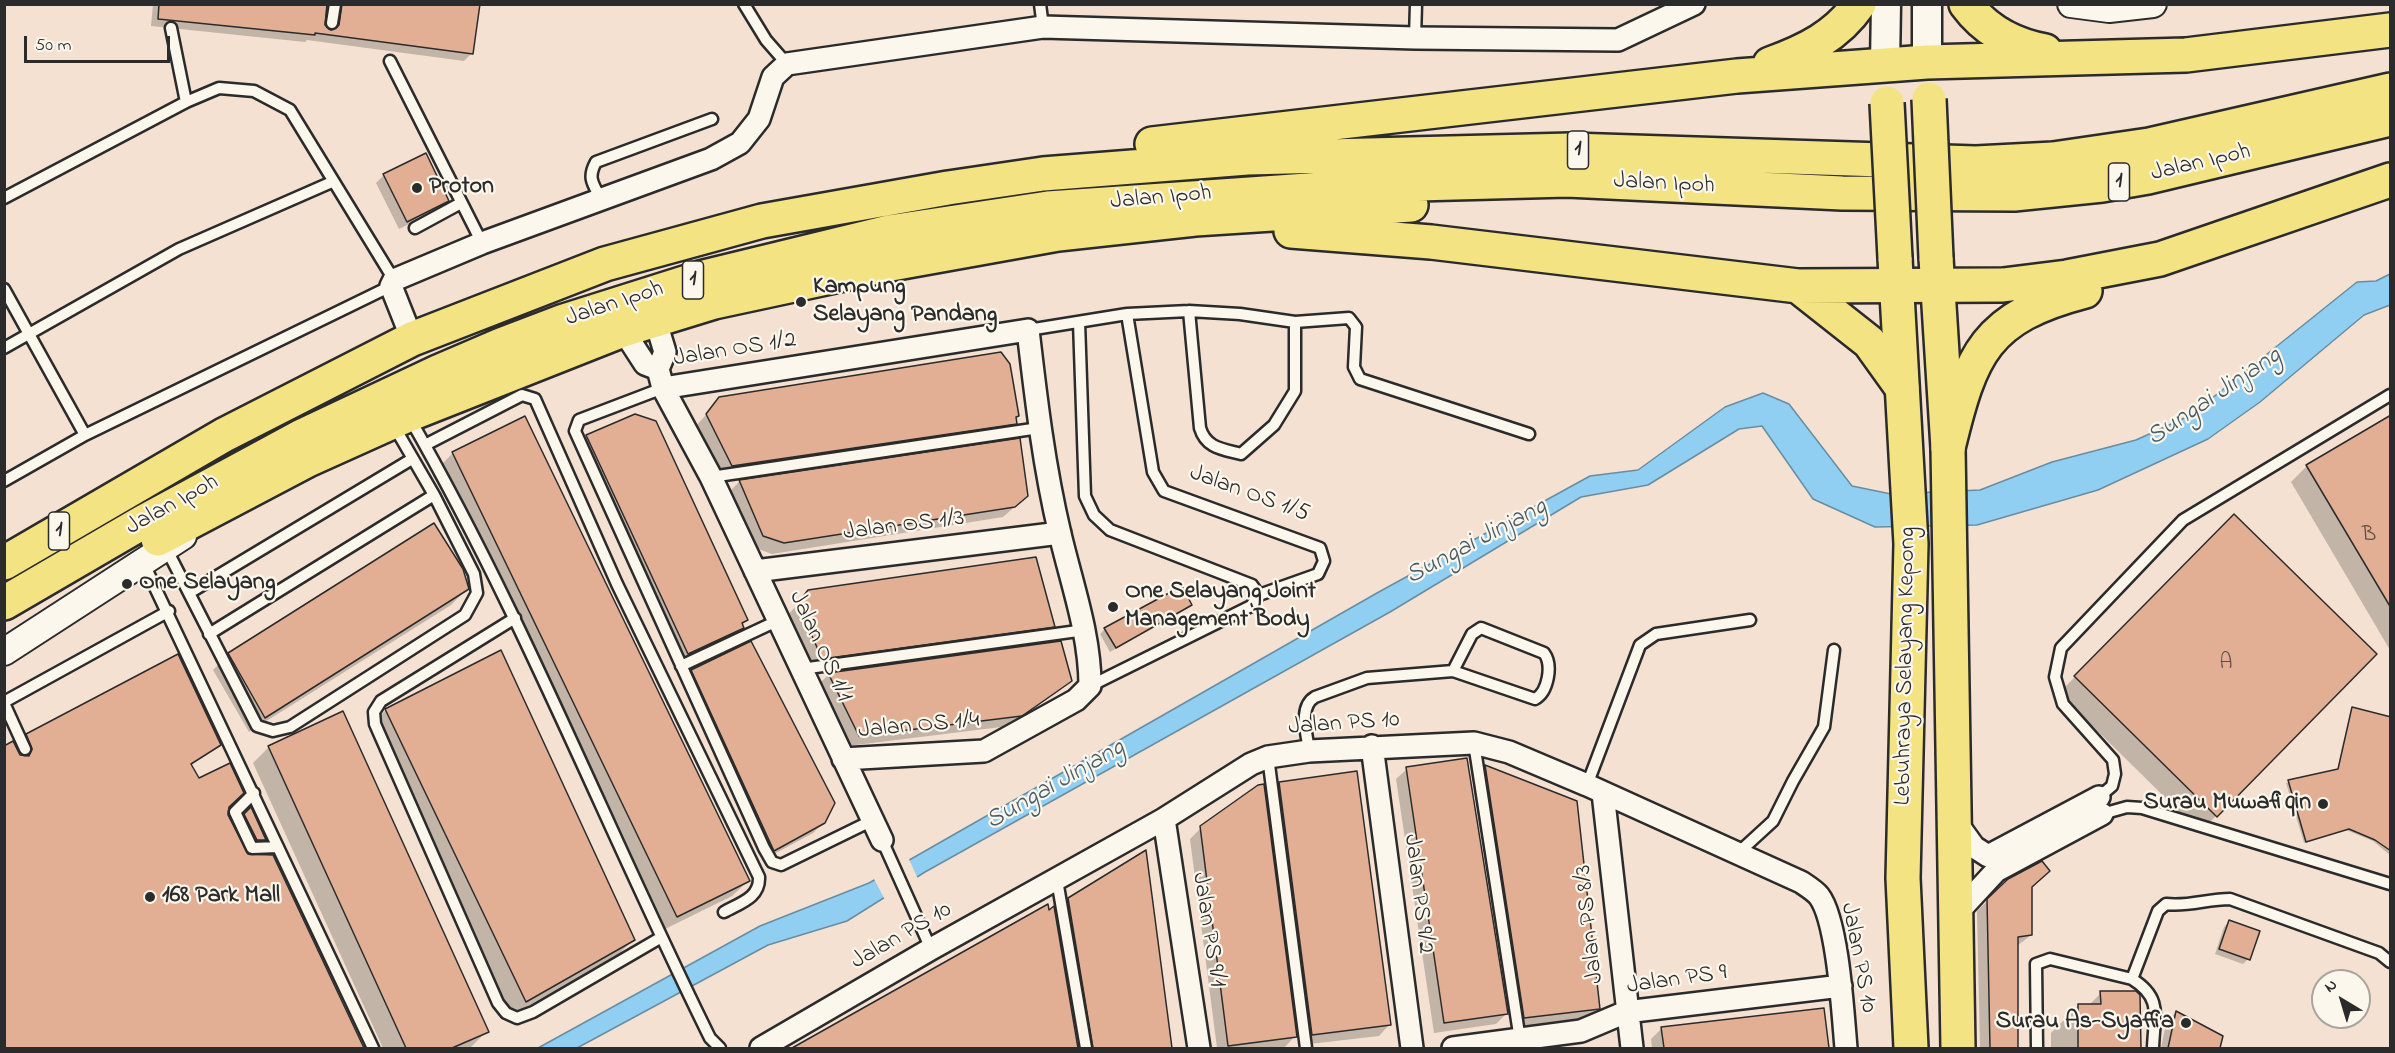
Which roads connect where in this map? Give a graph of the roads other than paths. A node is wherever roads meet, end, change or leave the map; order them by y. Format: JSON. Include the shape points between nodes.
{"nodes":[{"id":1,"x":335,"y":4,"type":"edge"},
{"id":2,"x":744,"y":4,"type":"edge"},
{"id":3,"x":1040,"y":4,"type":"edge"},
{"id":4,"x":1416,"y":4,"type":"edge"},
{"id":5,"x":1694,"y":4,"type":"edge"},
{"id":6,"x":1859,"y":4,"type":"edge"},
{"id":7,"x":1886,"y":4,"type":"edge"},
{"id":8,"x":1927,"y":4,"type":"edge"},
{"id":9,"x":1966,"y":4,"type":"edge"},
{"id":10,"x":2071,"y":4,"type":"edge"},
{"id":11,"x":2153,"y":4,"type":"edge"},
{"id":12,"x":332,"y":23,"type":"dead end"},
{"id":13,"x":1043,"y":27,"type":"junction"},
{"id":14,"x":171,"y":28,"type":"dead end"},
{"id":15,"x":2391,"y":30,"type":"edge"},
{"id":16,"x":1415,"y":38,"type":"junction"},
{"id":17,"x":2080,"y":58,"type":"junction"},
{"id":18,"x":390,"y":61,"type":"dead end"},
{"id":19,"x":1928,"y":62,"type":"junction"},
{"id":20,"x":788,"y":64,"type":"junction"},
{"id":21,"x":1885,"y":64,"type":"junction"},
{"id":22,"x":1737,"y":76,"type":"junction"},
{"id":23,"x":2391,"y":90,"type":"edge"},
{"id":24,"x":186,"y":102,"type":"junction"},
{"id":25,"x":712,"y":118,"type":"dead end"},
{"id":26,"x":2391,"y":119,"type":"edge"},
{"id":27,"x":2391,"y":180,"type":"edge"},
{"id":28,"x":332,"y":182,"type":"junction"},
{"id":29,"x":1842,"y":193,"type":"junction"},
{"id":30,"x":4,"y":198,"type":"edge"},
{"id":31,"x":602,"y":199,"type":"junction"},
{"id":32,"x":461,"y":203,"type":"junction"},
{"id":33,"x":762,"y":221,"type":"junction"},
{"id":34,"x":415,"y":228,"type":"dead end"},
{"id":35,"x":1058,"y":234,"type":"junction"},
{"id":36,"x":482,"y":243,"type":"junction"},
{"id":37,"x":2160,"y":259,"type":"junction"},
{"id":38,"x":1896,"y":271,"type":"junction"},
{"id":39,"x":1937,"y":272,"type":"junction"},
{"id":40,"x":392,"y":283,"type":"junction"},
{"id":41,"x":1798,"y":286,"type":"junction"},
{"id":42,"x":4,"y":289,"type":"edge"},
{"id":43,"x":1189,"y":311,"type":"junction"},
{"id":44,"x":1127,"y":314,"type":"junction"},
{"id":45,"x":655,"y":319,"type":"junction"},
{"id":46,"x":1079,"y":322,"type":"junction"},
{"id":47,"x":1295,"y":322,"type":"junction"},
{"id":48,"x":623,"y":330,"type":"junction"},
{"id":49,"x":1028,"y":330,"type":"junction"},
{"id":50,"x":30,"y":333,"type":"junction"},
{"id":51,"x":412,"y":339,"type":"junction"},
{"id":52,"x":4,"y":348,"type":"edge"},
{"id":53,"x":533,"y":374,"type":"junction"},
{"id":54,"x":661,"y":378,"type":"junction"},
{"id":55,"x":1902,"y":388,"type":"junction"},
{"id":56,"x":528,"y":395,"type":"junction"},
{"id":57,"x":2391,"y":395,"type":"edge"},
{"id":58,"x":400,"y":419,"type":"junction"},
{"id":59,"x":1040,"y":428,"type":"junction"},
{"id":60,"x":1529,"y":434,"type":"dead end"},
{"id":61,"x":85,"y":435,"type":"junction"},
{"id":62,"x":425,"y":445,"type":"junction"},
{"id":63,"x":1948,"y":448,"type":"junction"},
{"id":64,"x":412,"y":459,"type":"junction"},
{"id":65,"x":711,"y":477,"type":"junction"},
{"id":66,"x":269,"y":480,"type":"junction"},
{"id":67,"x":4,"y":482,"type":"edge"},
{"id":68,"x":434,"y":495,"type":"junction"},
{"id":69,"x":1060,"y":533,"type":"junction"},
{"id":70,"x":165,"y":548,"type":"junction"},
{"id":71,"x":144,"y":562,"type":"junction"},
{"id":72,"x":4,"y":563,"type":"edge"},
{"id":73,"x":63,"y":569,"type":"junction"},
{"id":74,"x":755,"y":571,"type":"junction"},
{"id":75,"x":189,"y":593,"type":"junction"},
{"id":76,"x":1259,"y":595,"type":"junction"},
{"id":77,"x":4,"y":603,"type":"edge"},
{"id":78,"x":169,"y":611,"type":"junction"},
{"id":79,"x":515,"y":618,"type":"junction"},
{"id":80,"x":778,"y":620,"type":"junction"},
{"id":81,"x":1750,"y":620,"type":"dead end"},
{"id":82,"x":1085,"y":630,"type":"junction"},
{"id":83,"x":209,"y":633,"type":"junction"},
{"id":84,"x":1834,"y":650,"type":"dead end"},
{"id":85,"x":4,"y":652,"type":"edge"},
{"id":86,"x":681,"y":666,"type":"junction"},
{"id":87,"x":801,"y":669,"type":"junction"},
{"id":88,"x":1453,"y":671,"type":"junction"},
{"id":89,"x":1090,"y":686,"type":"junction"},
{"id":90,"x":4,"y":703,"type":"edge"},
{"id":91,"x":1474,"y":743,"type":"junction"},
{"id":92,"x":1372,"y":746,"type":"junction"},
{"id":93,"x":25,"y":749,"type":"dead end"},
{"id":94,"x":1310,"y":751,"type":"junction"},
{"id":95,"x":1268,"y":757,"type":"junction"},
{"id":96,"x":843,"y":759,"type":"junction"},
{"id":97,"x":1595,"y":789,"type":"junction"},
{"id":98,"x":254,"y":793,"type":"junction"},
{"id":99,"x":2100,"y":806,"type":"junction"},
{"id":100,"x":1953,"y":816,"type":"junction"},
{"id":101,"x":1164,"y":819,"type":"junction"},
{"id":102,"x":873,"y":820,"type":"junction"},
{"id":103,"x":2067,"y":824,"type":"junction"},
{"id":104,"x":882,"y":840,"type":"joint"},
{"id":105,"x":278,"y":847,"type":"junction"},
{"id":106,"x":1737,"y":854,"type":"junction"},
{"id":107,"x":1057,"y":880,"type":"junction"},
{"id":108,"x":2391,"y":884,"type":"edge"},
{"id":109,"x":724,"y":912,"type":"dead end"},
{"id":110,"x":1958,"y":912,"type":"junction"},
{"id":111,"x":660,"y":938,"type":"junction"},
{"id":112,"x":931,"y":950,"type":"junction"},
{"id":113,"x":2391,"y":962,"type":"edge"},
{"id":114,"x":2132,"y":979,"type":"junction"},
{"id":115,"x":1841,"y":986,"type":"junction"},
{"id":116,"x":1626,"y":1012,"type":"junction"},
{"id":117,"x":1520,"y":1041,"type":"junction"},
{"id":118,"x":373,"y":1048,"type":"edge"},
{"id":119,"x":720,"y":1048,"type":"edge"},
{"id":120,"x":761,"y":1048,"type":"edge"},
{"id":121,"x":1086,"y":1048,"type":"edge"},
{"id":122,"x":1199,"y":1048,"type":"edge"},
{"id":123,"x":1306,"y":1048,"type":"edge"},
{"id":124,"x":1412,"y":1048,"type":"edge"},
{"id":125,"x":1453,"y":1048,"type":"edge"},
{"id":126,"x":1632,"y":1048,"type":"edge"},
{"id":127,"x":1846,"y":1048,"type":"edge"},
{"id":128,"x":1911,"y":1048,"type":"edge"},
{"id":129,"x":1958,"y":1048,"type":"edge"},
{"id":130,"x":2037,"y":1048,"type":"edge"},
{"id":131,"x":2153,"y":1048,"type":"edge"}],
"edges":[{"from":1,"to":12,"type":"lane"},
{"from":2,"to":20,"type":"lane","via":[[766,40]]},
{"from":3,"to":13,"type":"lane"},
{"from":4,"to":16,"type":"lane"},
{"from":5,"to":16,"type":"street","via":[[1618,40]]},
{"from":6,"to":22,"type":"main road","via":[[1850,18],[1828,37],[1799,54]]},
{"from":7,"to":21,"type":"main road"},
{"from":8,"to":19,"type":"main road"},
{"from":9,"to":17,"type":"main road","via":[[1976,18],[2007,39]]},
{"from":10,"to":11,"type":"street","via":[[2109,9]]},
{"from":13,"to":16,"type":"street"},
{"from":13,"to":20,"type":"street"},
{"from":14,"to":24,"type":"lane"},
{"from":15,"to":17,"type":"main road","via":[[2186,55]]},
{"from":17,"to":19,"type":"main road"},
{"from":18,"to":32,"type":"lane"},
{"from":19,"to":21,"type":"main road"},
{"from":19,"to":39,"type":"main road","name":"Lebuhraya Selayang Kepong","bridge":true},
{"from":20,"to":31,"type":"street","via":[[773,76],[759,119],[740,143],[711,159]]},
{"from":21,"to":22,"type":"main road"},
{"from":21,"to":38,"type":"main road","name":"Lebuhraya Selayang Kepong","bridge":true},
{"from":22,"to":33,"type":"main road","via":[[1113,148],[936,178]]},
{"from":23,"to":33,"type":"main road","name":"Jalan Ipoh","number":"1","via":[[2149,145],[2053,159],[1976,163],[1571,150],[1247,158],[1043,174]]},
{"from":24,"to":28,"type":"lane","via":[[219,88],[254,92],[290,110]]},
{"from":24,"to":30,"type":"lane"},
{"from":25,"to":31,"type":"lane","via":[[596,162],[590,180]]},
{"from":26,"to":29,"type":"main road","name":"Jalan Ipoh","number":"1","via":[[2102,185],[2014,194]]},
{"from":27,"to":37,"type":"main road"},
{"from":28,"to":40,"type":"lane"},
{"from":28,"to":50,"type":"lane","via":[[179,249]]},
{"from":29,"to":35,"type":"main road","via":[[1493,200],[1195,219]]},
{"from":29,"to":73,"type":"main road","name":"Jalan Ipoh","number":"1","via":[[1568,180],[1380,184],[1048,208],[890,232],[700,278],[501,345],[329,422]]},
{"from":31,"to":36,"type":"street"},
{"from":32,"to":34,"type":"lane"},
{"from":32,"to":36,"type":"lane"},
{"from":33,"to":51,"type":"main road","name":"Jalan Ipoh","number":"1","via":[[605,264]]},
{"from":35,"to":41,"type":"main road","via":[[1210,226],[1314,233],[1443,244]]},
{"from":35,"to":45,"type":"main road","via":[[795,284]]},
{"from":36,"to":40,"type":"street"},
{"from":37,"to":39,"type":"main road","via":[[2003,285]]},
{"from":37,"to":63,"type":"main road","via":[[2108,286],[2037,306],[2001,328],[1971,368]]},
{"from":38,"to":39,"type":"main road"},
{"from":38,"to":41,"type":"main road"},
{"from":38,"to":55,"type":"main road","name":"Lebuhraya Selayang Kepong"},
{"from":39,"to":63,"type":"main road","name":"Lebuhraya Selayang Kepong"},
{"from":40,"to":51,"type":"street"},
{"from":40,"to":61,"type":"lane"},
{"from":41,"to":55,"type":"main road","via":[[1869,342]]},
{"from":42,"to":50,"type":"lane"},
{"from":43,"to":44,"type":"lane"},
{"from":43,"to":47,"type":"lane"},
{"from":43,"to":47,"type":"lane","via":[[1204,439],[1212,446],[1241,454],[1274,425],[1295,391]]},
{"from":44,"to":46,"type":"lane"},
{"from":44,"to":76,"type":"lane","name":"Jalan OS 1/5","via":[[1153,472],[1164,491],[1320,548],[1324,561],[1318,574]]},
{"from":45,"to":48,"type":"main road"},
{"from":45,"to":54,"type":"street","via":[[665,352]]},
{"from":46,"to":49,"type":"lane"},
{"from":46,"to":76,"type":"lane","via":[[1085,496],[1094,515],[1110,530],[1252,585]]},
{"from":47,"to":60,"type":"lane","via":[[1349,318],[1356,327],[1354,367],[1360,379]]},
{"from":48,"to":53,"type":"main road"},
{"from":48,"to":54,"type":"street","name":"Jalan OS 1/1","via":[[645,364]]},
{"from":49,"to":54,"type":"street","name":"Jalan OS 1/2"},
{"from":49,"to":59,"type":"street"},
{"from":50,"to":52,"type":"lane"},
{"from":50,"to":61,"type":"lane"},
{"from":51,"to":72,"type":"main road","name":"Jalan Ipoh","number":"1","via":[[224,435]]},
{"from":53,"to":56,"type":"lane"},
{"from":53,"to":58,"type":"main road"},
{"from":54,"to":65,"type":"street","name":"Jalan OS 1/1"},
{"from":54,"to":86,"type":"lane","via":[[579,420],[575,431]]},
{"from":55,"to":128,"type":"main road","name":"Lebuhraya Selayang Kepong","via":[[1911,544],[1903,878]]},
{"from":56,"to":62,"type":"lane","via":[[505,402]]},
{"from":56,"to":109,"type":"lane","via":[[541,411],[617,584],[759,878],[755,894]]},
{"from":57,"to":99,"type":"lane","via":[[2183,520],[2061,648],[2055,677],[2063,704],[2113,760],[2112,786]]},
{"from":58,"to":62,"type":"lane"},
{"from":58,"to":64,"type":"lane"},
{"from":58,"to":66,"type":"main road"},
{"from":59,"to":65,"type":"lane"},
{"from":59,"to":69,"type":"street"},
{"from":61,"to":67,"type":"lane"},
{"from":62,"to":79,"type":"lane"},
{"from":63,"to":100,"type":"main road","name":"Lebuhraya Selayang Kepong"},
{"from":64,"to":68,"type":"lane"},
{"from":64,"to":75,"type":"lane"},
{"from":65,"to":74,"type":"street","name":"Jalan OS 1/1"},
{"from":66,"to":70,"type":"street"},
{"from":66,"to":73,"type":"main road","via":[[117,560]]},
{"from":68,"to":83,"type":"lane"},
{"from":68,"to":83,"type":"lane","via":[[474,573],[477,593],[465,615],[354,688],[290,727],[262,729]]},
{"from":69,"to":74,"type":"street","name":"Jalan OS 1/3"},
{"from":69,"to":82,"type":"street"},
{"from":70,"to":71,"type":"street"},
{"from":70,"to":75,"type":"lane"},
{"from":71,"to":78,"type":"lane"},
{"from":71,"to":85,"type":"street"},
{"from":73,"to":77,"type":"main road","name":"Jalan Ipoh","number":"1"},
{"from":74,"to":80,"type":"street","name":"Jalan OS 1/1"},
{"from":75,"to":83,"type":"lane"},
{"from":76,"to":89,"type":"lane","name":"Jalan OS 1/5","via":[[1251,606]]},
{"from":78,"to":90,"type":"lane"},
{"from":78,"to":98,"type":"lane"},
{"from":79,"to":111,"type":"lane"},
{"from":79,"to":111,"type":"lane","via":[[381,701],[374,712],[375,724],[498,1003],[517,1018],[533,1012]]},
{"from":80,"to":86,"type":"lane"},
{"from":80,"to":87,"type":"street","name":"Jalan OS 1/1"},
{"from":81,"to":97,"type":"lane","via":[[1656,634],[1640,645]]},
{"from":82,"to":87,"type":"lane"},
{"from":82,"to":89,"type":"street"},
{"from":84,"to":106,"type":"lane","via":[[1824,727],[1773,822]]},
{"from":86,"to":102,"type":"lane","via":[[772,862],[781,865]]},
{"from":87,"to":96,"type":"street","name":"Jalan OS 1/1"},
{"from":88,"to":88,"type":"lane","via":[[1535,699],[1544,691],[1549,664],[1544,653],[1481,628],[1472,634]]},
{"from":88,"to":94,"type":"lane","via":[[1367,678],[1315,697],[1304,710]]},
{"from":89,"to":96,"type":"street","name":"Jalan OS 1/4","via":[[1076,700],[984,751]]},
{"from":90,"to":93,"type":"lane"},
{"from":91,"to":92,"type":"street","name":"Jalan PS 10"},
{"from":91,"to":97,"type":"street","name":"Jalan PS 10","via":[[1509,752]]},
{"from":91,"to":117,"type":"lane"},
{"from":92,"to":94,"type":"street","name":"Jalan PS 10"},
{"from":92,"to":124,"type":"street","name":"Jalan PS 9/2"},
{"from":94,"to":95,"type":"street","name":"Jalan PS 10"},
{"from":95,"to":101,"type":"street","name":"Jalan PS 10"},
{"from":95,"to":123,"type":"lane"},
{"from":96,"to":102,"type":"street","name":"Jalan OS 1/1"},
{"from":97,"to":106,"type":"street","name":"Jalan PS 10"},
{"from":97,"to":116,"type":"street","name":"Jalan PS 8/3"},
{"from":98,"to":105,"type":"lane"},
{"from":98,"to":105,"type":"lane","via":[[235,812],[252,848]]},
{"from":99,"to":103,"type":"street"},
{"from":99,"to":108,"type":"lane","via":[[2142,808]]},
{"from":100,"to":103,"type":"street","via":[[1974,847],[1988,856]]},
{"from":100,"to":110,"type":"main road","name":"Lebuhraya Selayang Kepong"},
{"from":101,"to":107,"type":"street","name":"Jalan PS 10"},
{"from":101,"to":122,"type":"street","name":"Jalan PS 9/1"},
{"from":102,"to":104,"type":"street","name":"Jalan OS 1/1"},
{"from":103,"to":110,"type":"street","via":[[1996,872]]},
{"from":104,"to":112,"type":"lane","name":"Jalan OS 1/1"},
{"from":105,"to":118,"type":"lane"},
{"from":106,"to":115,"type":"street","name":"Jalan PS 10","via":[[1801,882],[1819,895],[1828,914]]},
{"from":107,"to":112,"type":"street","name":"Jalan PS 10"},
{"from":107,"to":121,"type":"lane"},
{"from":110,"to":129,"type":"main road","name":"Lebuhraya Selayang Kepong"},
{"from":111,"to":119,"type":"lane","via":[[710,1038]]},
{"from":112,"to":120,"type":"street","name":"Jalan PS 10"},
{"from":113,"to":114,"type":"lane","via":[[2379,952],[2251,905],[2230,899],[2206,899],[2183,907],[2166,904],[2158,911]]},
{"from":114,"to":130,"type":"lane","via":[[2050,959],[2036,964]]},
{"from":114,"to":131,"type":"lane","via":[[2155,1000]]},
{"from":115,"to":116,"type":"street","name":"Jalan PS 9"},
{"from":115,"to":127,"type":"street","name":"Jalan PS 10"},
{"from":116,"to":117,"type":"street","name":"Jalan PS 9","via":[[1581,1031]]},
{"from":116,"to":126,"type":"street","name":"Jalan PS 8/3"},
{"from":117,"to":125,"type":"street","name":"Jalan PS 9"}]}
